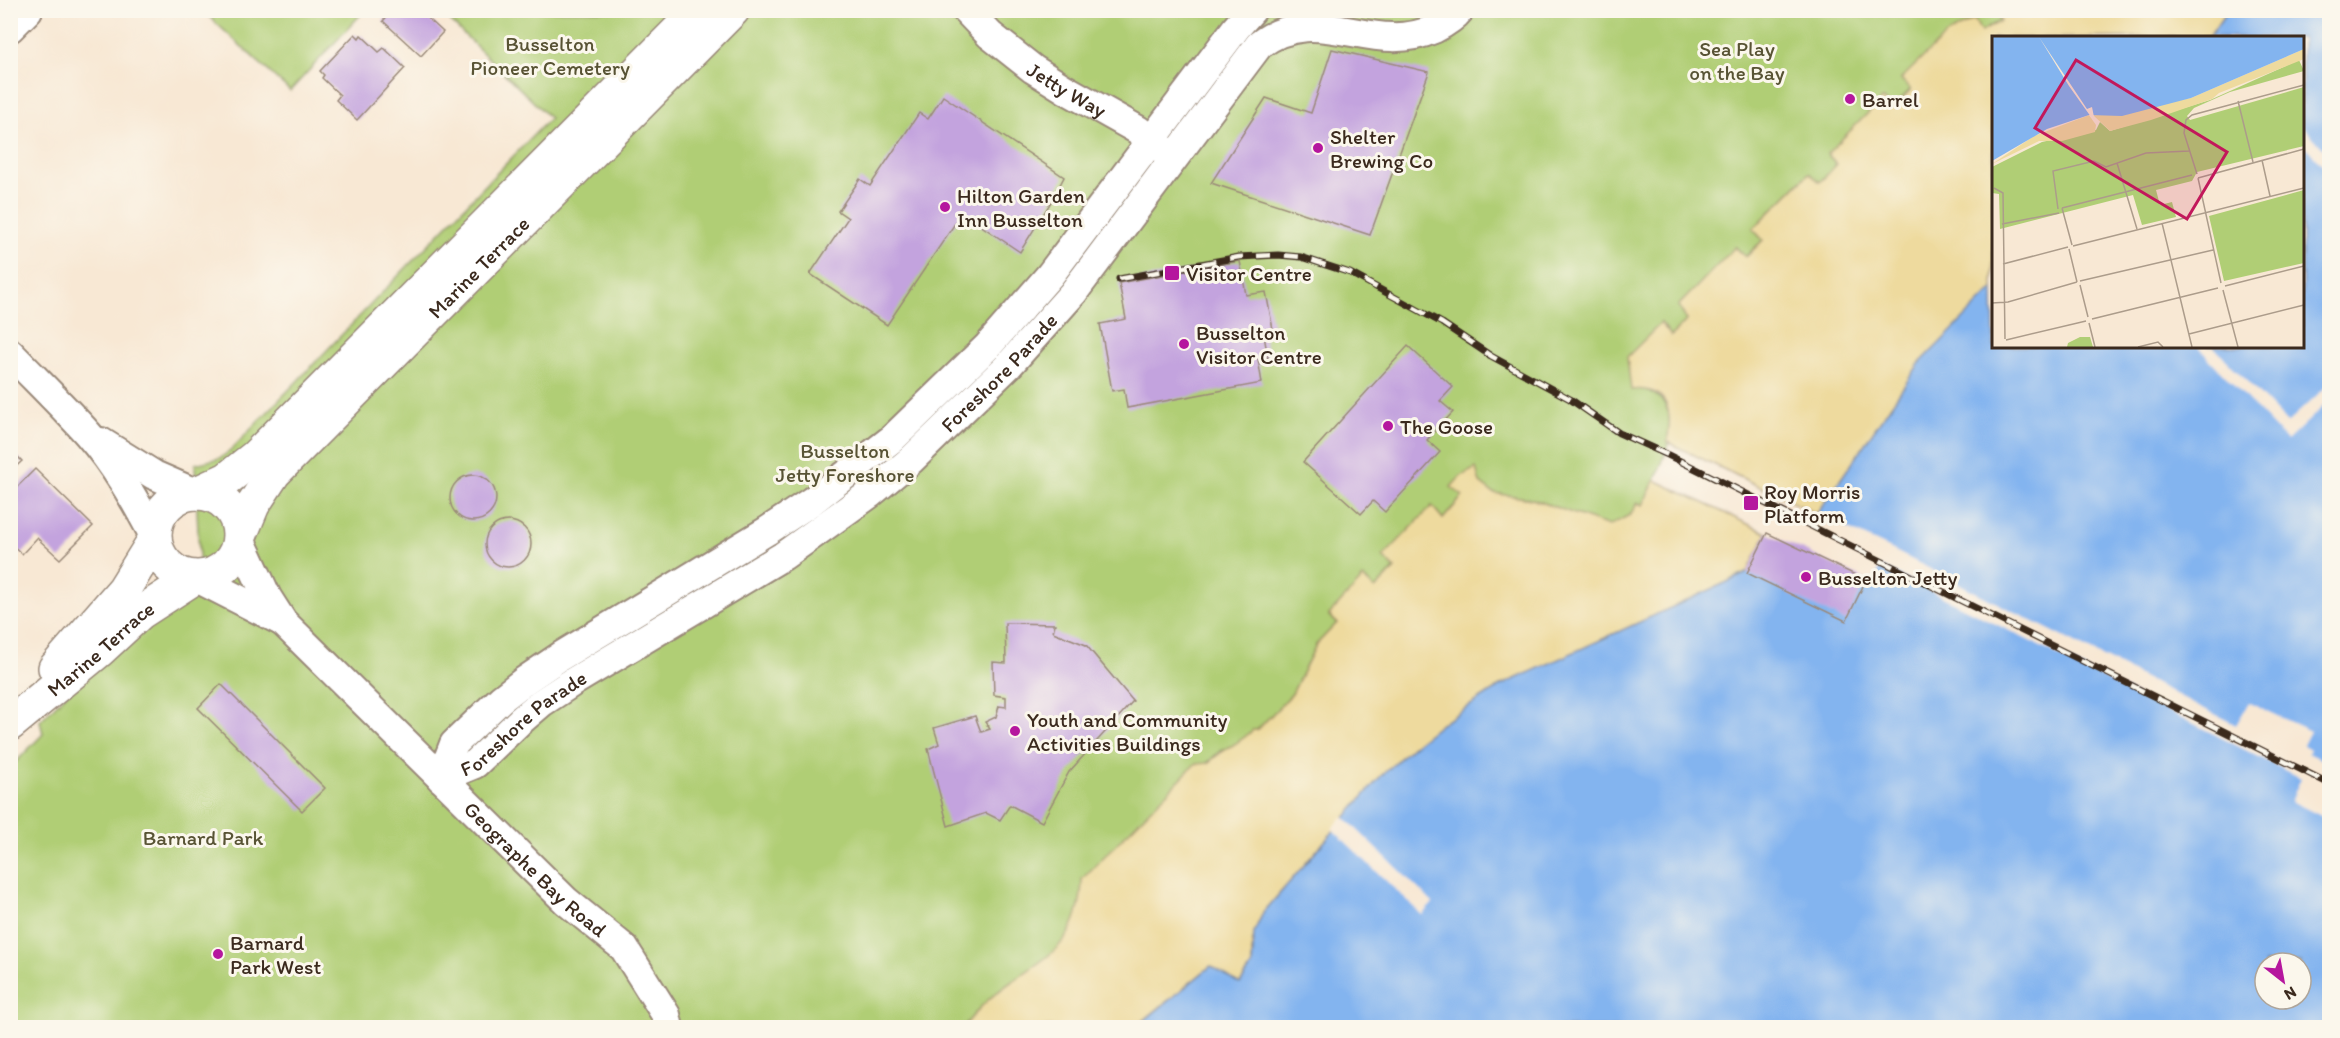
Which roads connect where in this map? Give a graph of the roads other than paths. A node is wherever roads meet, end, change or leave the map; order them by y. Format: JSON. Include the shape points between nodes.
{"nodes":[{"id":1,"x":28,"y":10,"type":"edge"},
{"id":2,"x":699,"y":10,"type":"edge"},
{"id":3,"x":734,"y":10,"type":"edge"},
{"id":4,"x":966,"y":10,"type":"edge"},
{"id":5,"x":1252,"y":10,"type":"edge"},
{"id":6,"x":1460,"y":10,"type":"edge"},
{"id":7,"x":10,"y":28,"type":"edge"},
{"id":8,"x":1152,"y":141,"type":"junction"},
{"id":9,"x":1175,"y":158,"type":"junction"},
{"id":10,"x":10,"y":353,"type":"edge"},
{"id":11,"x":88,"y":435,"type":"junction"},
{"id":12,"x":195,"y":493,"type":"junction"},
{"id":13,"x":155,"y":537,"type":"junction"},
{"id":14,"x":240,"y":537,"type":"junction"},
{"id":15,"x":196,"y":578,"type":"junction"},
{"id":16,"x":283,"y":622,"type":"junction"},
{"id":17,"x":10,"y":719,"type":"edge"},
{"id":18,"x":10,"y":724,"type":"edge"},
{"id":19,"x":441,"y":778,"type":"junction"},
{"id":20,"x":669,"y":1028,"type":"edge"}],
"edges":[{"from":1,"to":7,"type":"street"},
{"from":2,"to":12,"type":"street","name":"Marine Terrace","via":[[256,456],[227,479]]},
{"from":3,"to":14,"type":"street","name":"Marine Terrace","via":[[274,473],[252,505]]},
{"from":4,"to":8,"type":"street","name":"Jetty Way","via":[[1026,63]]},
{"from":5,"to":8,"type":"street","name":"Foreshore Parade"},
{"from":6,"to":9,"type":"street","name":"Foreshore Parade","via":[[1430,31],[1404,35],[1324,16],[1290,20],[1268,35]]},
{"from":8,"to":9,"type":"street","name":"Jetty Way"},
{"from":8,"to":19,"type":"street","name":"Foreshore Parade","via":[[1015,317],[892,439],[767,531],[524,681],[454,744]]},
{"from":9,"to":19,"type":"street","name":"Foreshore Parade","via":[[1037,336],[911,460],[783,555],[541,704],[475,764]]},
{"from":10,"to":11,"type":"street"},
{"from":11,"to":12,"type":"street","via":[[154,475]]},
{"from":11,"to":13,"type":"street","via":[[128,489]]},
{"from":12,"to":13,"type":"street","via":[[181,496],[166,507],[156,523]]},
{"from":12,"to":14,"type":"street","via":[[222,500],[238,522]]},
{"from":13,"to":15,"type":"street","via":[[157,551],[164,561],[177,572]]},
{"from":13,"to":17,"type":"street","name":"Marine Terrace","via":[[124,589]]},
{"from":14,"to":15,"type":"street","via":[[237,551],[226,566]]},
{"from":14,"to":16,"type":"street","name":"Geographe Bay Road","via":[[261,586]]},
{"from":15,"to":16,"type":"street","name":"Geographe Bay Road"},
{"from":15,"to":18,"type":"street","name":"Marine Terrace","via":[[141,614]]},
{"from":16,"to":19,"type":"street","name":"Geographe Bay Road"},
{"from":19,"to":20,"type":"street","name":"Geographe Bay Road","via":[[566,901],[624,948],[666,1015]]}]}
